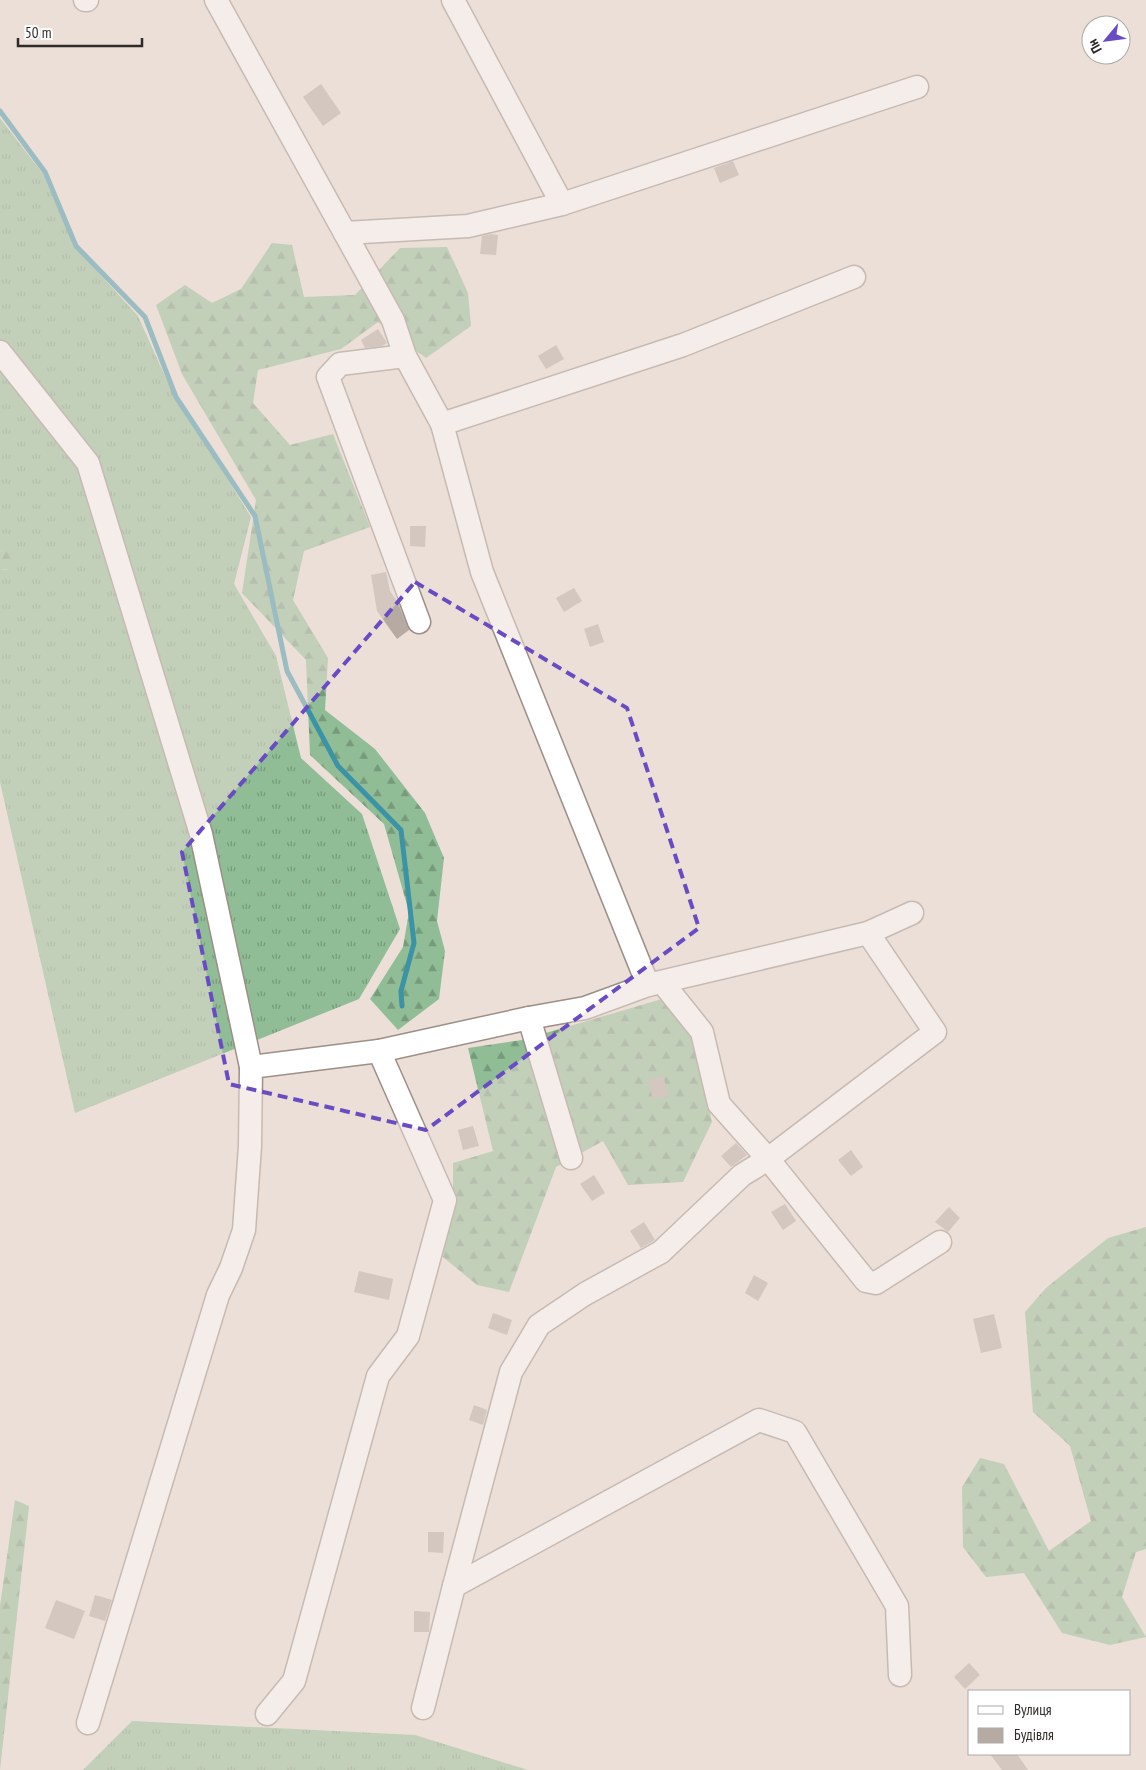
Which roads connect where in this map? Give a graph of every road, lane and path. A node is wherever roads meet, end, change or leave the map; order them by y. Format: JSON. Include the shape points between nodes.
{"nodes":[{"id":1,"x":216,"y":0,"type":"edge"},
{"id":2,"x":453,"y":0,"type":"edge"},
{"id":3,"x":917,"y":87,"type":"dead end"},
{"id":4,"x":562,"y":204,"type":"junction"},
{"id":5,"x":345,"y":233,"type":"junction"},
{"id":6,"x":854,"y":277,"type":"dead end"},
{"id":7,"x":0,"y":352,"type":"edge"},
{"id":8,"x":405,"y":356,"type":"junction"},
{"id":9,"x":442,"y":424,"type":"junction"},
{"id":10,"x":419,"y":622,"type":"dead end"},
{"id":11,"x":912,"y":913,"type":"dead end"},
{"id":12,"x":868,"y":933,"type":"junction"},
{"id":13,"x":655,"y":983,"type":"junction"},
{"id":14,"x":529,"y":1018,"type":"junction"},
{"id":15,"x":380,"y":1052,"type":"junction"},
{"id":16,"x":251,"y":1067,"type":"junction"},
{"id":17,"x":571,"y":1158,"type":"dead end"},
{"id":18,"x":768,"y":1159,"type":"junction"},
{"id":19,"x":940,"y":1242,"type":"dead end"},
{"id":20,"x":454,"y":1586,"type":"junction"},
{"id":21,"x":900,"y":1675,"type":"dead end"},
{"id":22,"x":424,"y":1708,"type":"dead end"},
{"id":23,"x":267,"y":1714,"type":"dead end"},
{"id":24,"x":88,"y":1723,"type":"dead end"}],
"edges":[{"from":1,"to":5,"type":"street"},
{"from":2,"to":4,"type":"street"},
{"from":3,"to":4,"type":"street"},
{"from":4,"to":5,"type":"street","via":[[468,226]]},
{"from":5,"to":8,"type":"street","via":[[394,320]]},
{"from":6,"to":9,"type":"street","via":[[683,345]]},
{"from":7,"to":16,"type":"street","via":[[88,463],[200,834]]},
{"from":8,"to":9,"type":"street"},
{"from":8,"to":10,"type":"street","via":[[340,364],[328,377]]},
{"from":9,"to":13,"type":"street","via":[[482,572]]},
{"from":11,"to":12,"type":"street"},
{"from":12,"to":13,"type":"street"},
{"from":12,"to":18,"type":"street","via":[[935,1032]]},
{"from":13,"to":14,"type":"street","via":[[584,1008]]},
{"from":13,"to":18,"type":"street","via":[[702,1032],[719,1104]]},
{"from":14,"to":15,"type":"street"},
{"from":14,"to":17,"type":"street"},
{"from":15,"to":16,"type":"street"},
{"from":15,"to":23,"type":"street","via":[[445,1200],[408,1336],[378,1376],[294,1681]]},
{"from":16,"to":24,"type":"street","via":[[244,1230],[218,1295]]},
{"from":18,"to":19,"type":"street","via":[[866,1281],[876,1283]]},
{"from":18,"to":20,"type":"street","via":[[742,1175],[661,1252],[585,1294],[539,1325],[511,1372]]},
{"from":20,"to":21,"type":"street","via":[[759,1420],[795,1432],[897,1606]]},
{"from":20,"to":22,"type":"street"}]}
